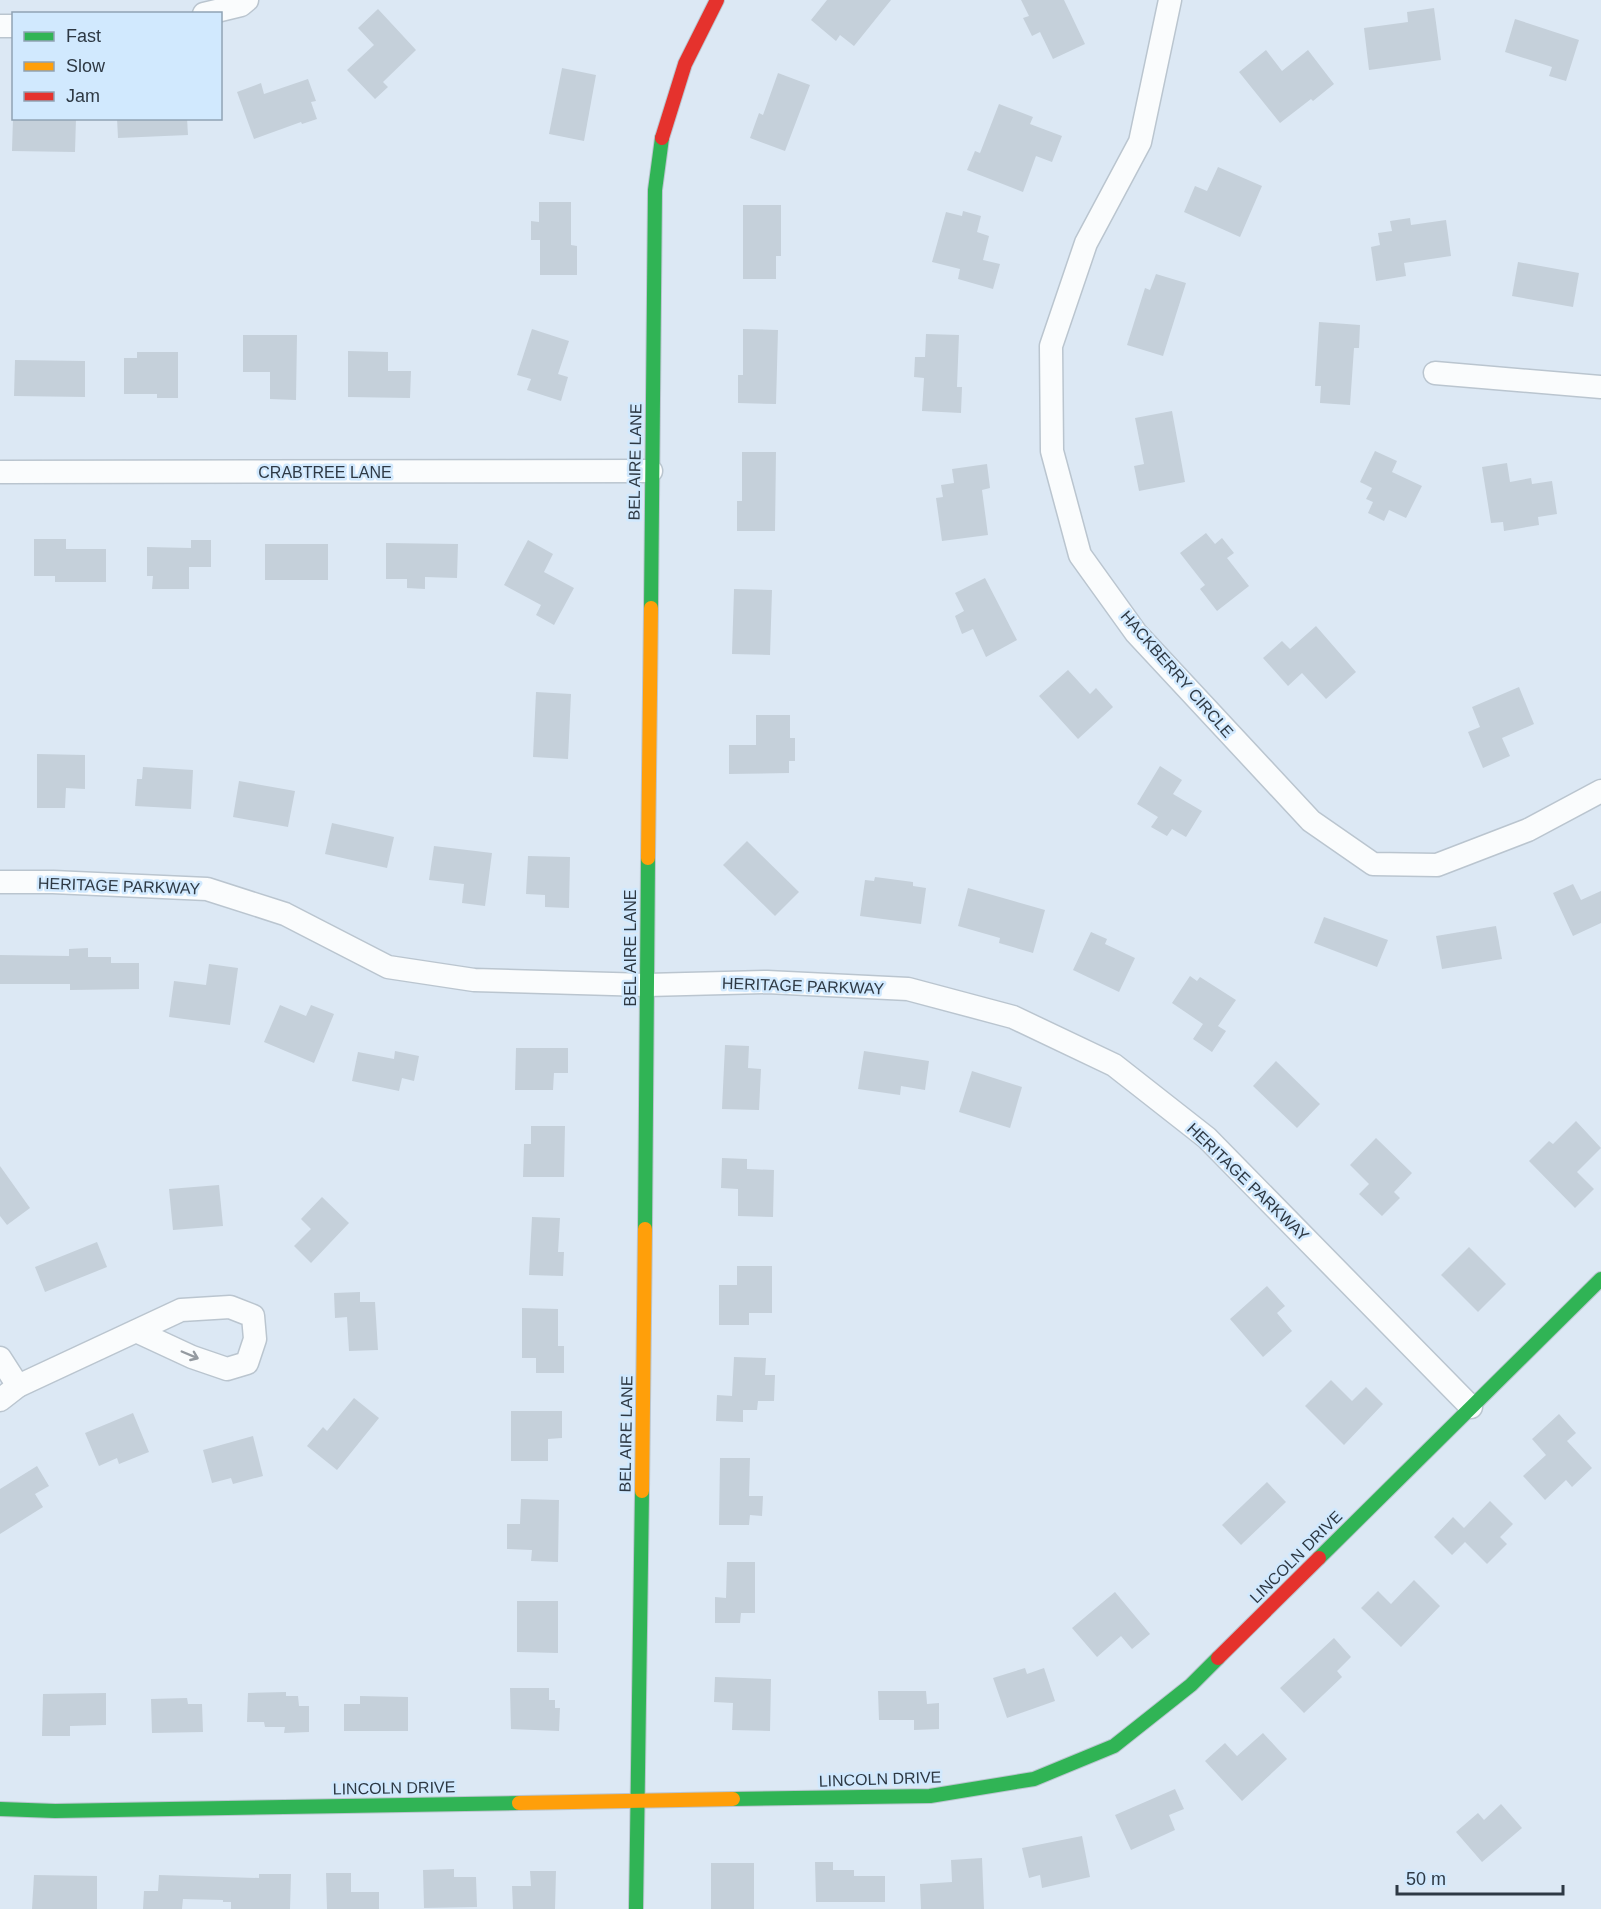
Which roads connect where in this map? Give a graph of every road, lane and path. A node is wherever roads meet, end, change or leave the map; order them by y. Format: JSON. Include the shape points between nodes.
{"nodes":[{"id":1,"x":248,"y":0,"type":"edge"},
{"id":2,"x":717,"y":0,"type":"edge"},
{"id":3,"x":1170,"y":0,"type":"edge"},
{"id":4,"x":211,"y":12,"type":"edge"},
{"id":5,"x":1436,"y":373,"type":"dead end"},
{"id":6,"x":1601,"y":387,"type":"edge"},
{"id":7,"x":651,"y":471,"type":"junction"},
{"id":8,"x":0,"y":472,"type":"edge"},
{"id":9,"x":1601,"y":791,"type":"edge"},
{"id":10,"x":0,"y":882,"type":"edge"},
{"id":11,"x":647,"y":985,"type":"junction"},
{"id":12,"x":1601,"y":1279,"type":"edge"},
{"id":13,"x":136,"y":1331,"type":"junction"},
{"id":14,"x":0,"y":1358,"type":"edge"},
{"id":15,"x":18,"y":1386,"type":"junction"},
{"id":16,"x":0,"y":1400,"type":"edge"},
{"id":17,"x":1471,"y":1407,"type":"junction"},
{"id":18,"x":639,"y":1800,"type":"junction"},
{"id":19,"x":0,"y":1809,"type":"edge"},
{"id":20,"x":636,"y":1909,"type":"edge"}],
"edges":[{"from":1,"to":4,"type":"street"},
{"from":2,"to":7,"type":"street","name":"BEL AIRE LANE","via":[[685,64],[662,135],[655,190]]},
{"from":3,"to":9,"type":"street","name":"HACKBERRY CIRCLE","via":[[1140,142],[1086,243],[1051,346],[1052,451],[1080,555],[1136,633],[1311,821],[1373,864],[1437,865],[1528,830]]},
{"from":5,"to":6,"type":"street"},
{"from":7,"to":8,"type":"street","name":"CRABTREE LANE"},
{"from":7,"to":11,"type":"street","name":"BEL AIRE LANE"},
{"from":10,"to":11,"type":"street","name":"HERITAGE PARKWAY","via":[[207,889],[285,914],[388,967],[474,980]]},
{"from":11,"to":17,"type":"street","name":"HERITAGE PARKWAY","via":[[767,982],[908,989],[1013,1017],[1114,1065],[1207,1138]]},
{"from":11,"to":18,"type":"street","name":"BEL AIRE LANE"},
{"from":12,"to":17,"type":"street","name":"LINCOLN DRIVE"},
{"from":13,"to":13,"type":"street","one_way":true,"via":[[227,1369],[247,1363],[255,1340],[253,1316],[230,1307],[182,1310]]},
{"from":13,"to":15,"type":"street"},
{"from":14,"to":15,"type":"street"},
{"from":15,"to":16,"type":"street"},
{"from":17,"to":18,"type":"street","name":"LINCOLN DRIVE","via":[[1191,1685],[1114,1746],[1034,1779],[930,1796]]},
{"from":18,"to":19,"type":"street","name":"LINCOLN DRIVE"},
{"from":18,"to":20,"type":"street","name":"BEL AIRE LANE"}]}
